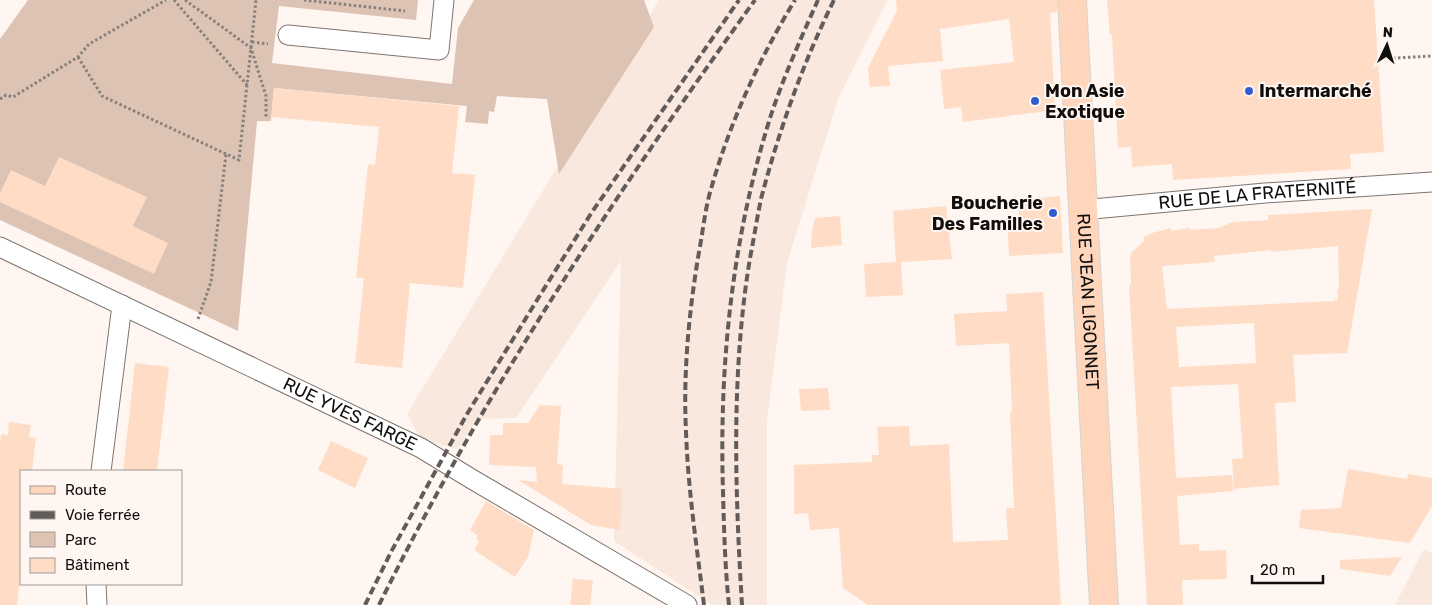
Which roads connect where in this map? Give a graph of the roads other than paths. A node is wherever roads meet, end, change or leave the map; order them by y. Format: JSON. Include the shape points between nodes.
{"nodes":[{"id":1,"x":444,"y":0,"type":"edge"},
{"id":2,"x":1072,"y":0,"type":"edge"},
{"id":3,"x":288,"y":35,"type":"dead end"},
{"id":4,"x":1432,"y":182,"type":"edge"},
{"id":5,"x":1082,"y":210,"type":"junction"},
{"id":6,"x":0,"y":247,"type":"edge"},
{"id":7,"x":122,"y":305,"type":"junction"},
{"id":8,"x":101,"y":470,"type":"edge"},
{"id":9,"x":96,"y":585,"type":"edge"},
{"id":10,"x":97,"y":605,"type":"edge"},
{"id":11,"x":687,"y":605,"type":"edge"},
{"id":12,"x":1104,"y":605,"type":"edge"}],
"edges":[{"from":1,"to":3,"type":"street","via":[[439,50]]},
{"from":2,"to":5,"type":"main road","name":"RUE JEAN LIGONNET"},
{"from":4,"to":5,"type":"street","name":"RUE DE LA FRATERNITÉ"},
{"from":5,"to":12,"type":"main road","name":"RUE JEAN LIGONNET"},
{"from":6,"to":7,"type":"street","name":"RUE YVES FARGE"},
{"from":7,"to":8,"type":"street"},
{"from":7,"to":11,"type":"street","name":"RUE YVES FARGE","via":[[421,448]]},
{"from":9,"to":10,"type":"street"}]}
